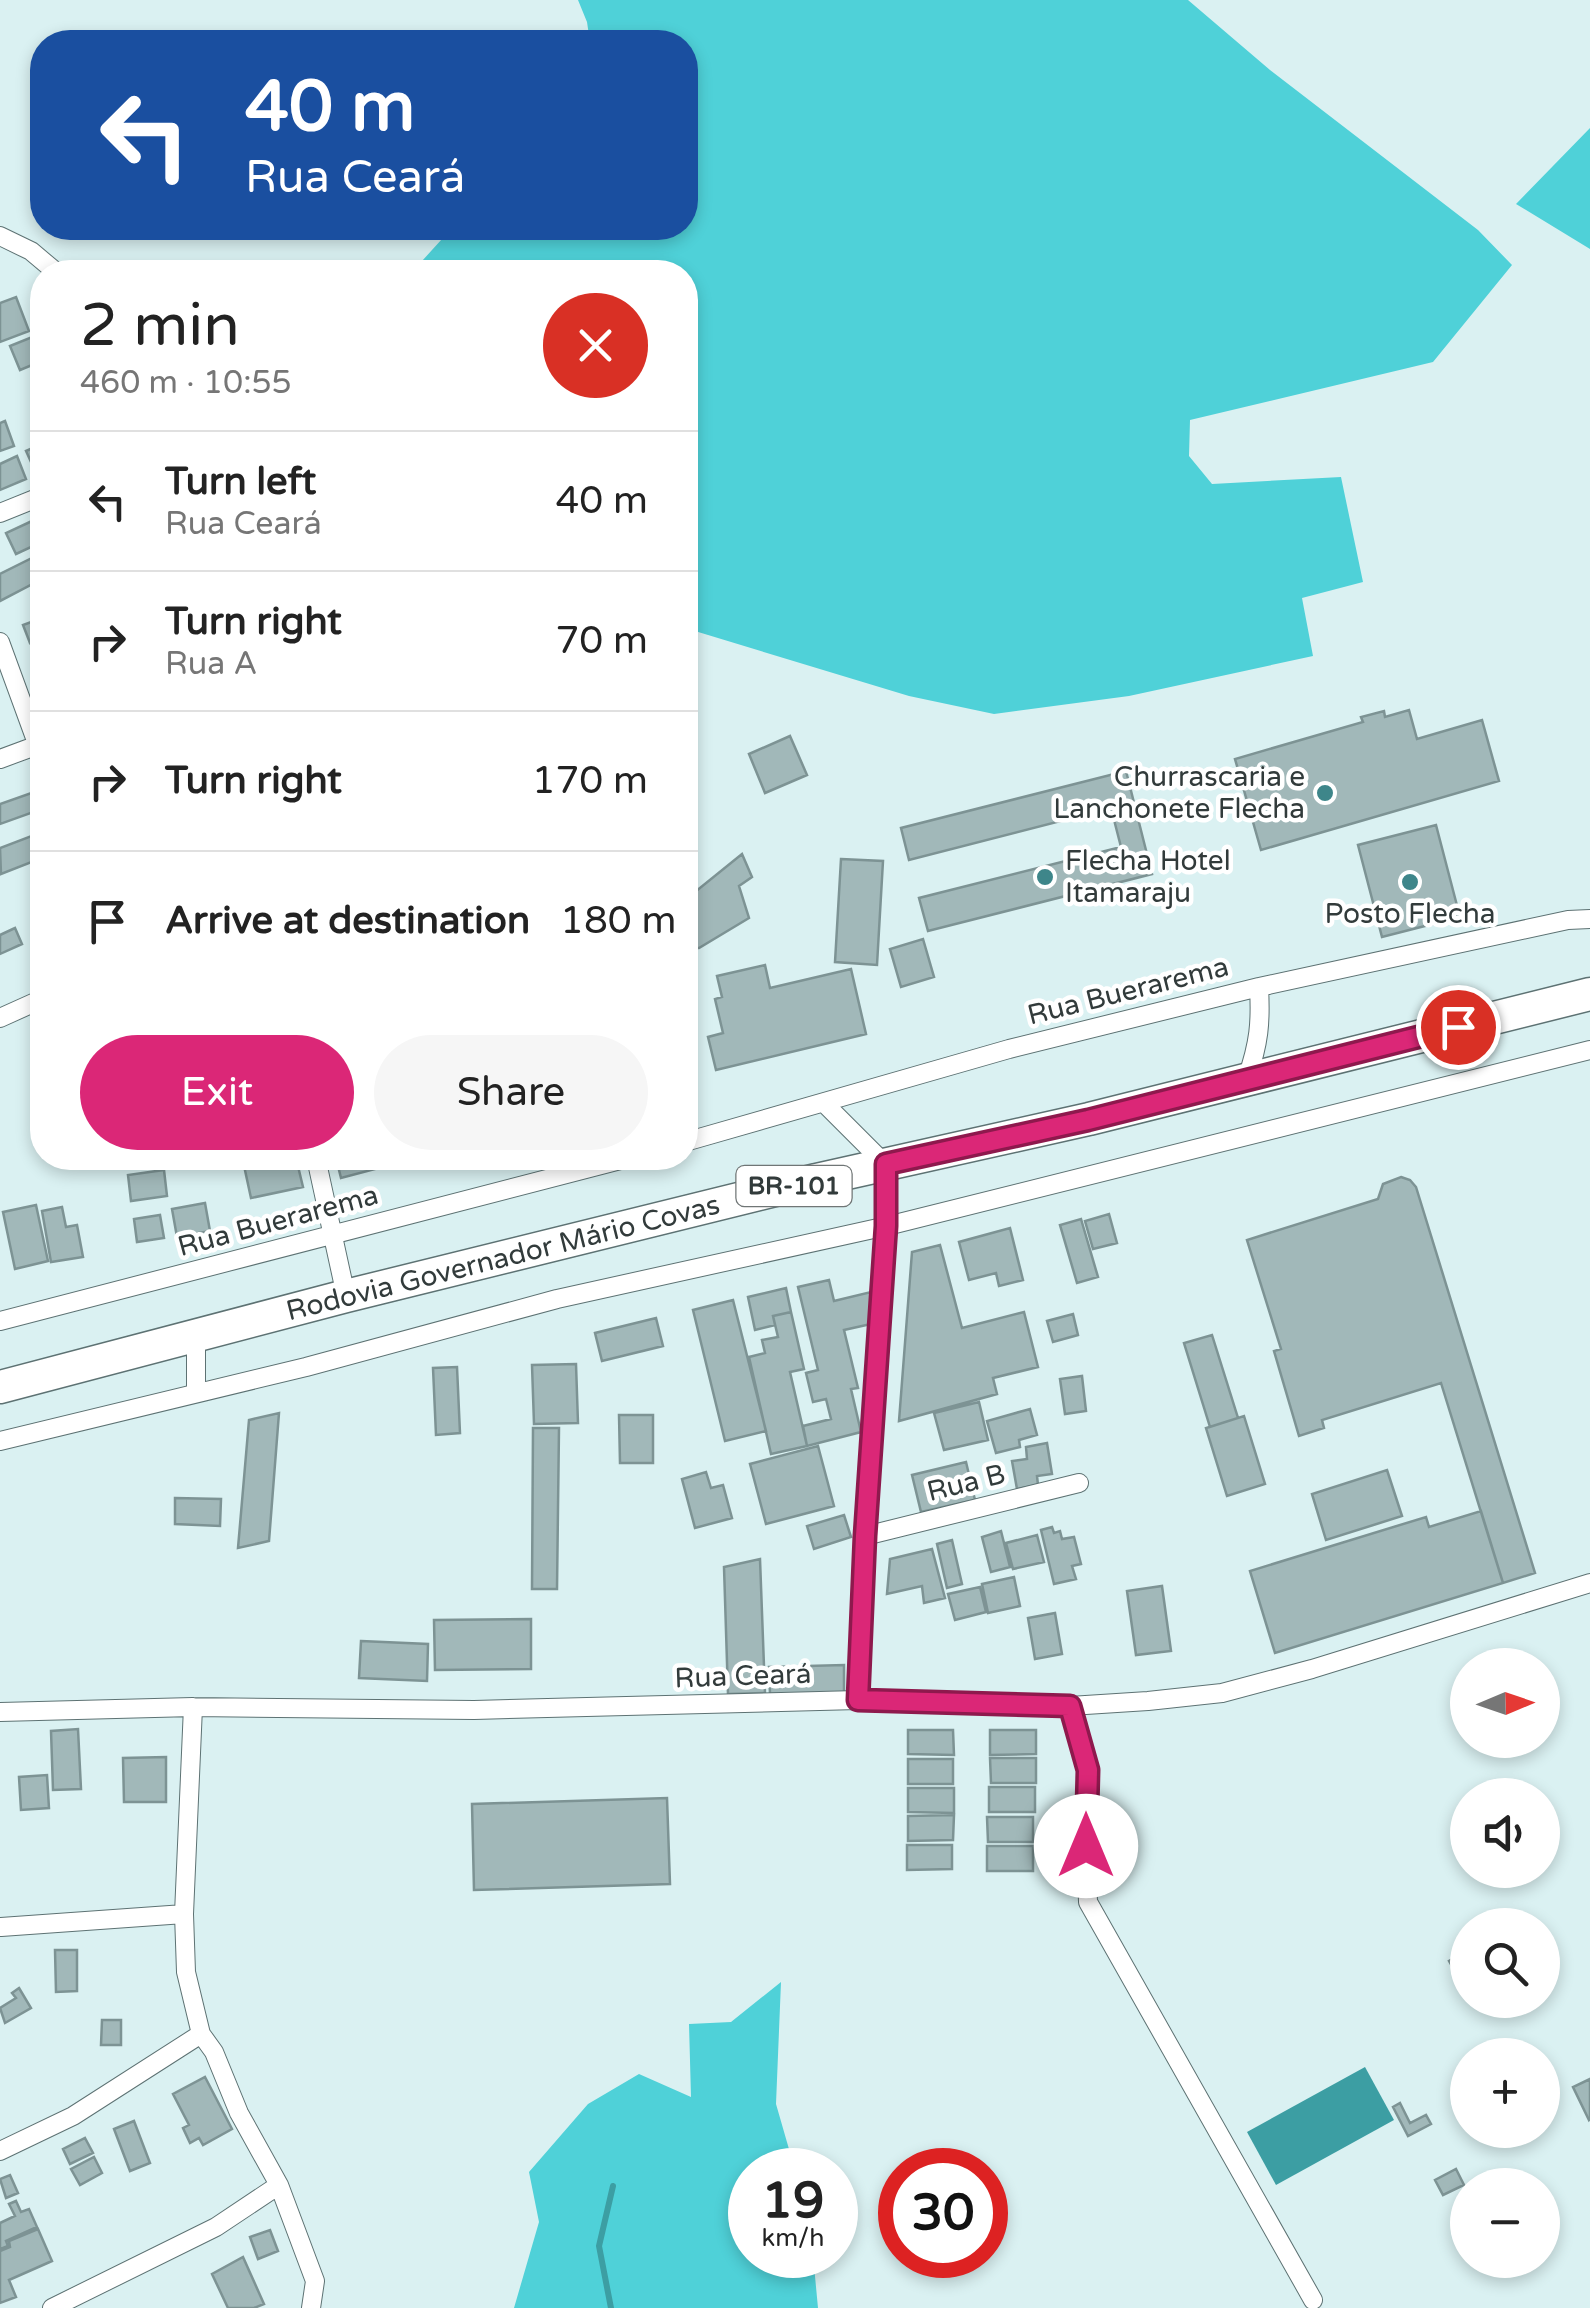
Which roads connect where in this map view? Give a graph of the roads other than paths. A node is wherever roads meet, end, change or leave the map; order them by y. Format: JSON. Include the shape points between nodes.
{"nodes":[{"id":1,"x":0,"y":236,"type":"edge"},
{"id":2,"x":41,"y":260,"type":"edge"},
{"id":3,"x":30,"y":501,"type":"edge"},
{"id":4,"x":0,"y":514,"type":"edge"},
{"id":5,"x":0,"y":642,"type":"edge"},
{"id":6,"x":30,"y":724,"type":"edge"},
{"id":7,"x":30,"y":753,"type":"edge"},
{"id":8,"x":0,"y":759,"type":"edge"},
{"id":9,"x":1590,"y":919,"type":"edge"},
{"id":10,"x":1259,"y":986,"type":"junction"},
{"id":11,"x":1590,"y":994,"type":"edge"},
{"id":12,"x":30,"y":1004,"type":"edge"},
{"id":13,"x":0,"y":1018,"type":"edge"},
{"id":14,"x":1590,"y":1050,"type":"edge"},
{"id":15,"x":1247,"y":1078,"type":"junction"},
{"id":16,"x":825,"y":1104,"type":"junction"},
{"id":17,"x":698,"y":1138,"type":"edge"},
{"id":18,"x":886,"y":1164,"type":"junction"},
{"id":19,"x":319,"y":1170,"type":"edge"},
{"id":20,"x":583,"y":1170,"type":"edge"},
{"id":21,"x":886,"y":1226,"type":"junction"},
{"id":22,"x":334,"y":1236,"type":"junction"},
{"id":23,"x":346,"y":1296,"type":"junction"},
{"id":24,"x":0,"y":1322,"type":"edge"},
{"id":25,"x":196,"y":1336,"type":"junction"},
{"id":26,"x":0,"y":1387,"type":"edge"},
{"id":27,"x":196,"y":1392,"type":"junction"},
{"id":28,"x":0,"y":1441,"type":"edge"},
{"id":29,"x":1079,"y":1483,"type":"dead end"},
{"id":30,"x":865,"y":1536,"type":"junction"},
{"id":31,"x":1590,"y":1583,"type":"edge"},
{"id":32,"x":858,"y":1700,"type":"junction"},
{"id":33,"x":1070,"y":1706,"type":"junction"},
{"id":34,"x":193,"y":1707,"type":"junction"},
{"id":35,"x":0,"y":1712,"type":"edge"},
{"id":36,"x":184,"y":1914,"type":"junction"},
{"id":37,"x":1,"y":1927,"type":"edge"},
{"id":38,"x":201,"y":2034,"type":"junction"},
{"id":39,"x":0,"y":2151,"type":"edge"},
{"id":40,"x":279,"y":2185,"type":"junction"},
{"id":41,"x":1313,"y":2300,"type":"dead end"},
{"id":42,"x":52,"y":2308,"type":"edge"},
{"id":43,"x":311,"y":2308,"type":"edge"}],
"edges":[{"from":1,"to":2,"type":"street"},
{"from":3,"to":4,"type":"street"},
{"from":5,"to":6,"type":"street"},
{"from":7,"to":8,"type":"street"},
{"from":9,"to":10,"type":"street","name":"Rua Buerarema"},
{"from":10,"to":15,"type":"street","via":[[1260,1035]]},
{"from":10,"to":16,"type":"street","name":"Rua Buerarema"},
{"from":11,"to":15,"type":"highway","name":"Rodovia Governador Mário Covas","number":"BR-101"},
{"from":12,"to":13,"type":"street"},
{"from":14,"to":21,"type":"street"},
{"from":15,"to":18,"type":"highway","name":"Rodovia Governador Mário Covas","number":"BR-101"},
{"from":16,"to":17,"type":"street","name":"Rua Buerarema"},
{"from":16,"to":18,"type":"street"},
{"from":18,"to":21,"type":"street"},
{"from":18,"to":23,"type":"highway","name":"Rodovia Governador Mário Covas","number":"BR-101"},
{"from":19,"to":22,"type":"street"},
{"from":20,"to":22,"type":"street","name":"Rua Buerarema"},
{"from":21,"to":27,"type":"street","via":[[557,1298]]},
{"from":21,"to":30,"type":"street"},
{"from":22,"to":23,"type":"street"},
{"from":22,"to":24,"type":"street","name":"Rua Buerarema"},
{"from":23,"to":25,"type":"highway","name":"Rodovia Governador Mário Covas","number":"BR-101"},
{"from":25,"to":26,"type":"highway","name":"Rodovia Governador Mário Covas","number":"BR-101"},
{"from":25,"to":27,"type":"street"},
{"from":27,"to":28,"type":"street"},
{"from":29,"to":30,"type":"street","name":"Rua B"},
{"from":30,"to":32,"type":"street"},
{"from":31,"to":33,"type":"street","name":"Rua Ceará","via":[[1222,1693]]},
{"from":32,"to":33,"type":"street","name":"Rua Ceará"},
{"from":32,"to":34,"type":"street","name":"Rua Ceará","via":[[474,1710]]},
{"from":33,"to":41,"type":"street","via":[[1088,1770],[1088,1902]]},
{"from":34,"to":35,"type":"street","name":"Rua Ceará"},
{"from":34,"to":36,"type":"street"},
{"from":36,"to":37,"type":"street"},
{"from":36,"to":38,"type":"street","via":[[186,1972]]},
{"from":38,"to":39,"type":"street","via":[[73,2116]]},
{"from":38,"to":40,"type":"street"},
{"from":40,"to":42,"type":"street","via":[[216,2227]]},
{"from":40,"to":43,"type":"street","via":[[314,2280]]}]}
